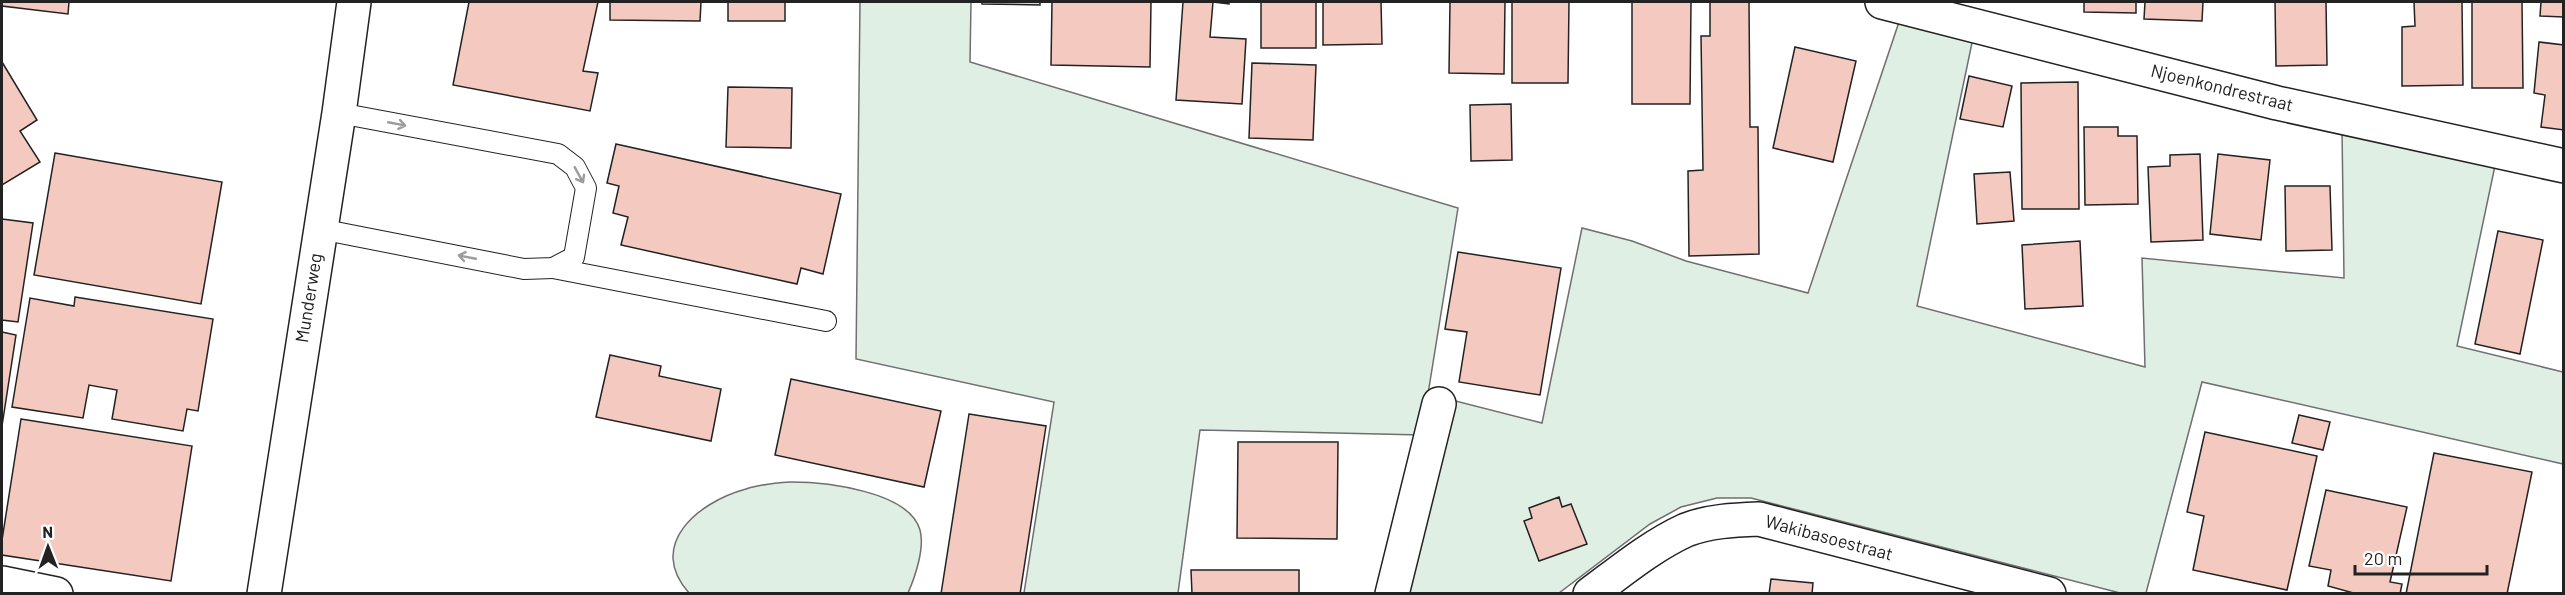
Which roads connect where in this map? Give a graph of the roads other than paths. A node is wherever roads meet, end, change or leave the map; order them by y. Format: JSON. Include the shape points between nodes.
{"nodes":[{"id":1,"x":354,"y":2,"type":"edge"},
{"id":2,"x":1882,"y":2,"type":"edge"},
{"id":3,"x":339,"y":113,"type":"junction"},
{"id":4,"x":2564,"y":166,"type":"edge"},
{"id":5,"x":320,"y":229,"type":"junction"},
{"id":6,"x":554,"y":268,"type":"junction"},
{"id":7,"x":826,"y":321,"type":"dead end"},
{"id":8,"x":1439,"y":404,"type":"dead end"},
{"id":9,"x":2,"y":584,"type":"edge"},
{"id":10,"x":1988,"y":587,"type":"edge"},
{"id":11,"x":56,"y":594,"type":"edge"},
{"id":12,"x":264,"y":594,"type":"edge"},
{"id":13,"x":1392,"y":594,"type":"edge"},
{"id":14,"x":1590,"y":594,"type":"edge"},
{"id":15,"x":2049,"y":594,"type":"edge"}],
"edges":[{"from":1,"to":3,"type":"street","name":"Munderweg"},
{"from":2,"to":4,"type":"street","name":"Njoenkondrestraat","via":[[2277,103]]},
{"from":3,"to":5,"type":"street","name":"Munderweg"},
{"from":3,"to":6,"type":"lane","one_way":true,"via":[[558,154],[575,167],[586,188],[574,257]]},
{"from":6,"to":5,"type":"lane","one_way":true,"via":[[524,269]]},
{"from":5,"to":12,"type":"street","name":"Munderweg"},
{"from":6,"to":7,"type":"lane"},
{"from":8,"to":13,"type":"street"},
{"from":9,"to":11,"type":"street"},
{"from":10,"to":14,"type":"street","name":"Wakibasoestraat","via":[[1759,519],[1723,521],[1687,530],[1639,558]]},
{"from":10,"to":15,"type":"street","name":"Wakibasoestraat"}]}
